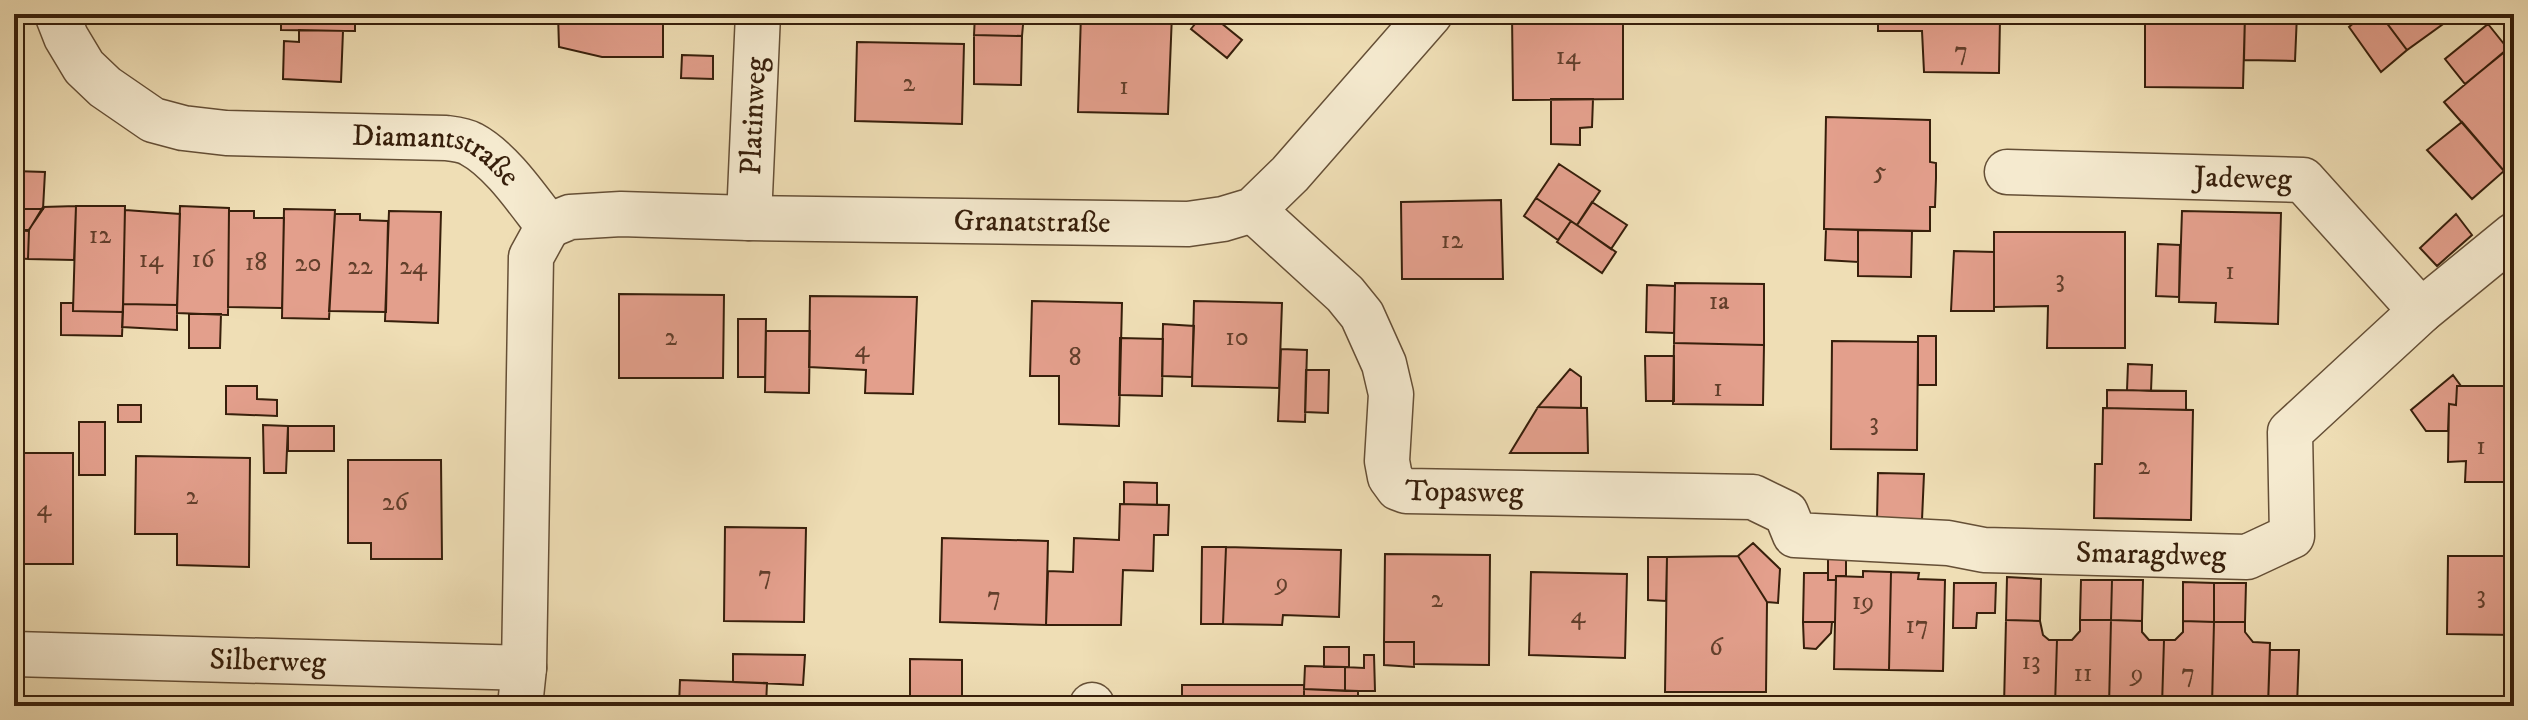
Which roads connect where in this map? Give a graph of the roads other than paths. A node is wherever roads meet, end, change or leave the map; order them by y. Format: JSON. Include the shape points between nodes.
{"nodes":[{"id":1,"x":57,"y":14,"type":"edge"},
{"id":2,"x":758,"y":14,"type":"edge"},
{"id":3,"x":1430,"y":14,"type":"edge"},
{"id":4,"x":2007,"y":172,"type":"dead end"},
{"id":5,"x":1253,"y":210,"type":"junction"},
{"id":6,"x":749,"y":218,"type":"junction"},
{"id":7,"x":548,"y":226,"type":"junction"},
{"id":8,"x":2514,"y":235,"type":"edge"},
{"id":9,"x":2421,"y":311,"type":"junction"},
{"id":10,"x":1795,"y":535,"type":"joint"},
{"id":11,"x":14,"y":654,"type":"edge"},
{"id":12,"x":522,"y":687,"type":"edge"}],
"edges":[{"from":1,"to":7,"type":"street","name":"Diamantstraße","via":[[84,67],[153,120],[226,133],[446,138],[469,143],[516,185]]},
{"from":2,"to":6,"type":"street","name":"Platinweg"},
{"from":3,"to":5,"type":"street","name":"Granatstraße"},
{"from":4,"to":9,"type":"street","name":"Jadeweg","via":[[2303,180]]},
{"from":5,"to":6,"type":"street","name":"Granatstraße","via":[[1188,224]]},
{"from":5,"to":10,"type":"street","name":"Topasweg","via":[[1362,315],[1391,394],[1387,461],[1398,488],[1753,497],[1786,513]]},
{"from":6,"to":7,"type":"street","name":"Granatstraße","via":[[621,214],[570,217]]},
{"from":7,"to":12,"type":"street","name":"Diamantstraße","via":[[531,257]]},
{"from":8,"to":9,"type":"street","name":"Smaragdweg"},
{"from":9,"to":10,"type":"street","name":"Smaragdweg","via":[[2290,432],[2292,536],[2247,557],[1984,550],[1948,543]]},
{"from":11,"to":12,"type":"street","name":"Silberweg"}]}
